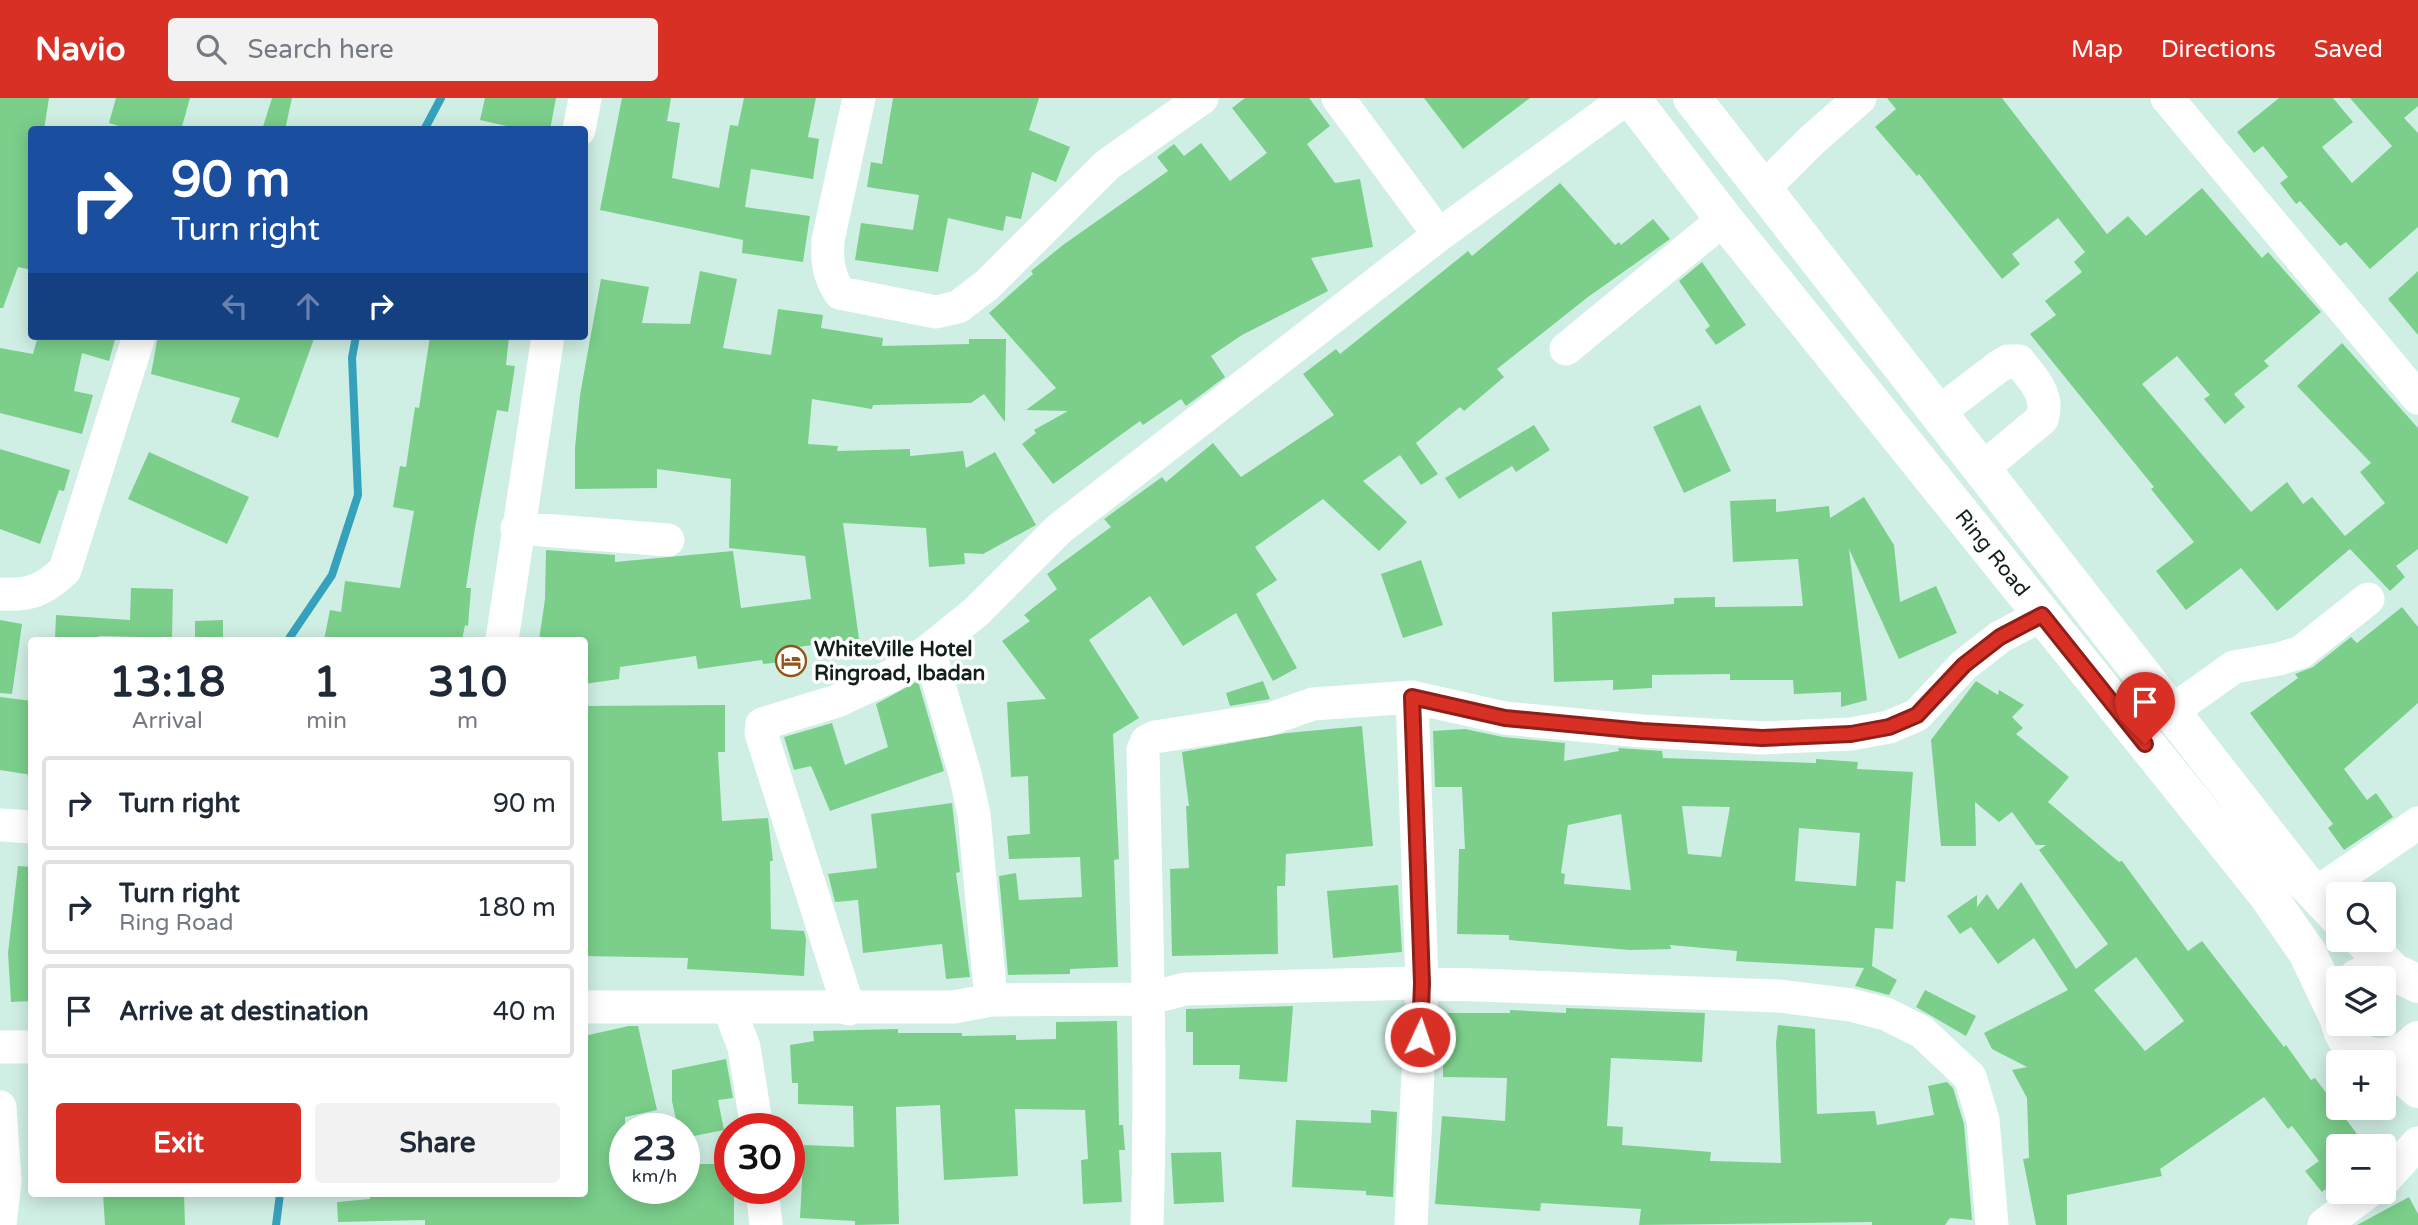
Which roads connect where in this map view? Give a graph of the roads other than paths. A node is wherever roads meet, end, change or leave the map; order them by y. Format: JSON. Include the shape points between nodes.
{"nodes":[{"id":1,"x":585,"y":98,"type":"edge"},
{"id":2,"x":859,"y":98,"type":"edge"},
{"id":3,"x":1202,"y":98,"type":"edge"},
{"id":4,"x":1338,"y":98,"type":"edge"},
{"id":5,"x":1629,"y":98,"type":"edge"},
{"id":6,"x":1692,"y":98,"type":"edge"},
{"id":7,"x":1860,"y":98,"type":"edge"},
{"id":8,"x":2167,"y":98,"type":"edge"},
{"id":9,"x":580,"y":126,"type":"edge"},
{"id":10,"x":1764,"y":188,"type":"junction"},
{"id":11,"x":1724,"y":219,"type":"junction"},
{"id":12,"x":1439,"y":235,"type":"junction"},
{"id":13,"x":138,"y":340,"type":"edge"},
{"id":14,"x":547,"y":340,"type":"edge"},
{"id":15,"x":1566,"y":349,"type":"dead end"},
{"id":16,"x":2418,"y":398,"type":"edge"},
{"id":17,"x":1939,"y":412,"type":"junction"},
{"id":18,"x":1983,"y":468,"type":"junction"},
{"id":19,"x":517,"y":528,"type":"junction"},
{"id":20,"x":668,"y":540,"type":"dead end"},
{"id":21,"x":0,"y":594,"type":"edge"},
{"id":22,"x":2368,"y":598,"type":"dead end"},
{"id":23,"x":2042,"y":615,"type":"junction"},
{"id":24,"x":502,"y":637,"type":"edge"},
{"id":25,"x":929,"y":650,"type":"junction"},
{"id":26,"x":1412,"y":697,"type":"junction"},
{"id":27,"x":2172,"y":711,"type":"junction"},
{"id":28,"x":2418,"y":822,"type":"edge"},
{"id":29,"x":0,"y":825,"type":"edge"},
{"id":30,"x":28,"y":827,"type":"edge"},
{"id":31,"x":2352,"y":882,"type":"edge"},
{"id":32,"x":2326,"y":906,"type":"edge"},
{"id":33,"x":1422,"y":983,"type":"junction"},
{"id":34,"x":2326,"y":992,"type":"edge"},
{"id":35,"x":1147,"y":999,"type":"junction"},
{"id":36,"x":991,"y":1000,"type":"junction"},
{"id":37,"x":588,"y":1007,"type":"edge"},
{"id":38,"x":729,"y":1008,"type":"junction"},
{"id":39,"x":849,"y":1009,"type":"junction"},
{"id":40,"x":2346,"y":1036,"type":"edge"},
{"id":41,"x":2418,"y":1040,"type":"edge"},
{"id":42,"x":0,"y":1047,"type":"edge"},
{"id":43,"x":28,"y":1047,"type":"edge"},
{"id":44,"x":2358,"y":1050,"type":"edge"},
{"id":45,"x":2396,"y":1056,"type":"edge"},
{"id":46,"x":2396,"y":1072,"type":"edge"},
{"id":47,"x":2418,"y":1089,"type":"edge"},
{"id":48,"x":0,"y":1107,"type":"edge"},
{"id":49,"x":754,"y":1113,"type":"edge"},
{"id":50,"x":2418,"y":1143,"type":"edge"},
{"id":51,"x":2396,"y":1167,"type":"edge"},
{"id":52,"x":3,"y":1180,"type":"edge"},
{"id":53,"x":764,"y":1204,"type":"edge"},
{"id":54,"x":2352,"y":1204,"type":"edge"},
{"id":55,"x":0,"y":1225,"type":"edge"},
{"id":56,"x":766,"y":1225,"type":"edge"},
{"id":57,"x":1147,"y":1225,"type":"edge"},
{"id":58,"x":1411,"y":1225,"type":"edge"},
{"id":59,"x":1992,"y":1225,"type":"edge"},
{"id":60,"x":2324,"y":1225,"type":"edge"}],
"edges":[{"from":1,"to":9,"type":"street"},
{"from":2,"to":3,"type":"street","via":[[828,240],[832,280],[840,293],[936,312],[958,307],[987,285],[1107,165]]},
{"from":4,"to":12,"type":"street"},
{"from":5,"to":11,"type":"main road","name":"Ring Road"},
{"from":5,"to":12,"type":"street"},
{"from":6,"to":10,"type":"main road"},
{"from":7,"to":10,"type":"street"},
{"from":8,"to":16,"type":"street"},
{"from":10,"to":17,"type":"main road"},
{"from":11,"to":15,"type":"street"},
{"from":11,"to":23,"type":"main road","name":"Ring Road"},
{"from":12,"to":25,"type":"street","via":[[1059,529],[976,612]]},
{"from":13,"to":21,"type":"street","via":[[65,570],[47,588]]},
{"from":14,"to":19,"type":"street"},
{"from":17,"to":18,"type":"main road"},
{"from":17,"to":18,"type":"street","via":[[1998,367],[2019,361],[2043,394],[2046,407],[2042,419]]},
{"from":18,"to":27,"type":"main road"},
{"from":19,"to":20,"type":"street"},
{"from":19,"to":24,"type":"street"},
{"from":22,"to":27,"type":"street","via":[[2301,652],[2234,667]]},
{"from":23,"to":26,"type":"street","via":[[2000,637],[1973,658],[1917,715],[1889,727],[1851,734],[1762,738],[1642,731],[1505,718]]},
{"from":23,"to":34,"type":"main road","name":"Ring Road","via":[[2266,893],[2307,952]]},
{"from":25,"to":36,"type":"street","via":[[974,814]]},
{"from":25,"to":39,"type":"street","via":[[893,675],[837,701],[762,724],[761,733]]},
{"from":26,"to":33,"type":"street"},
{"from":26,"to":35,"type":"street","via":[[1314,704],[1270,719],[1146,741]]},
{"from":27,"to":32,"type":"main road"},
{"from":28,"to":31,"type":"street"},
{"from":29,"to":30,"type":"street"},
{"from":33,"to":35,"type":"street","via":[[1185,989]]},
{"from":33,"to":58,"type":"street"},
{"from":33,"to":59,"type":"street","via":[[1778,996],[1886,1014],[1922,1032],[1970,1077],[1983,1120]]},
{"from":35,"to":36,"type":"street"},
{"from":35,"to":57,"type":"street","via":[[1151,1087]]},
{"from":36,"to":39,"type":"street","via":[[954,1007]]},
{"from":37,"to":38,"type":"street"},
{"from":38,"to":39,"type":"street"},
{"from":38,"to":49,"type":"street","via":[[744,1047]]},
{"from":40,"to":44,"type":"main road"},
{"from":41,"to":45,"type":"main road"},
{"from":42,"to":43,"type":"street"},
{"from":46,"to":47,"type":"main road"},
{"from":48,"to":52,"type":"street"},
{"from":50,"to":51,"type":"street"},
{"from":52,"to":55,"type":"street"},
{"from":53,"to":56,"type":"street"},
{"from":54,"to":60,"type":"street"}]}
